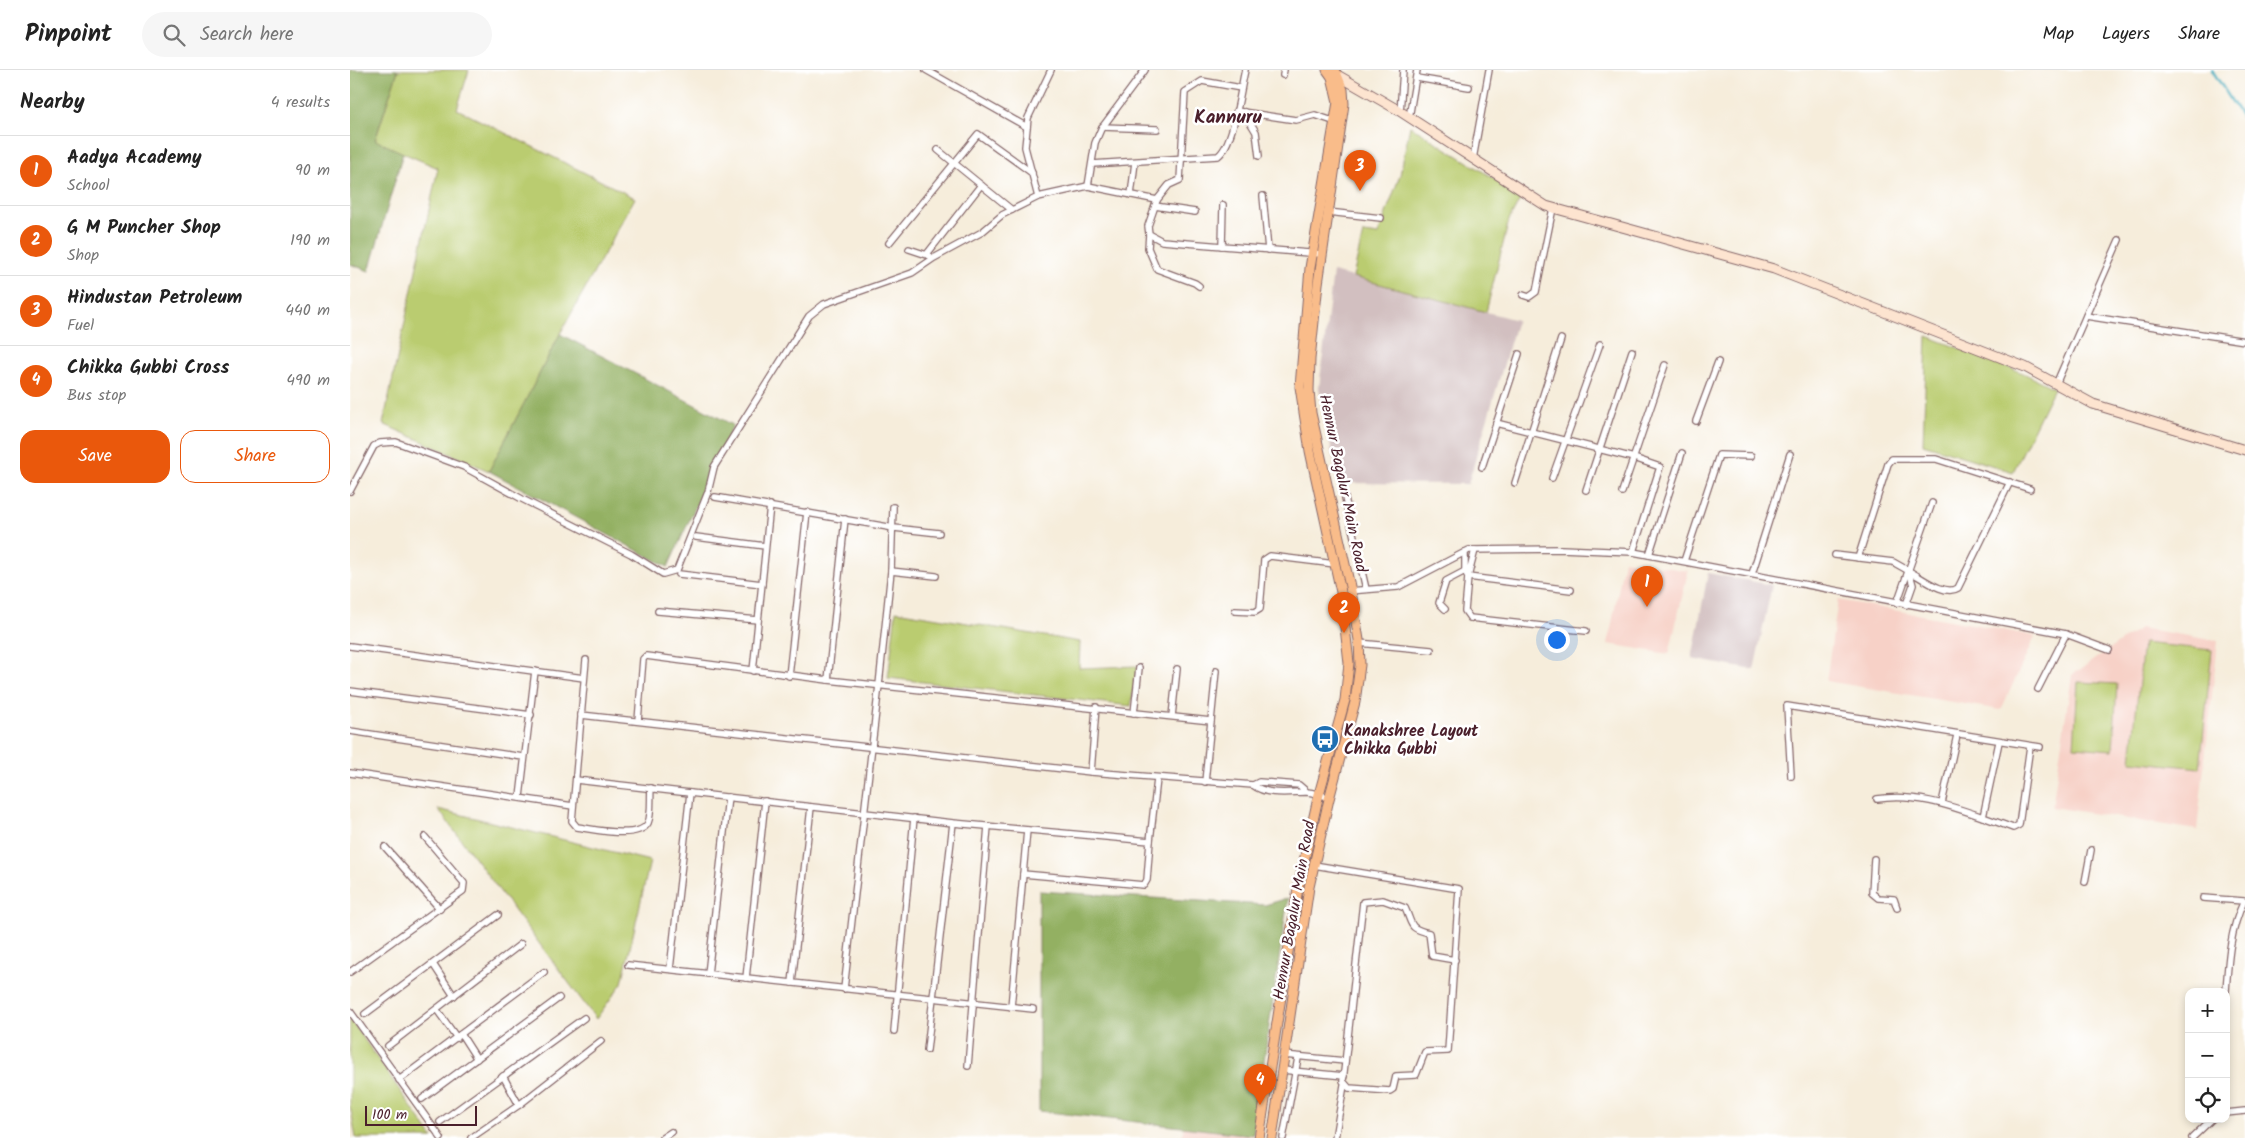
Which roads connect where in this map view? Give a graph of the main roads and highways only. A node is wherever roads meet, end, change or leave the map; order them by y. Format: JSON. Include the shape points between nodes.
{"nodes":[{"id":1,"x":1333,"y":73,"type":"edge"},
{"id":2,"x":1328,"y":190,"type":"junction"},
{"id":3,"x":1317,"y":254,"type":"junction"},
{"id":4,"x":1346,"y":591,"type":"junction"},
{"id":5,"x":1259,"y":1137,"type":"edge"},
{"id":6,"x":1272,"y":1138,"type":"edge"}],
"edges":[{"from":1,"to":2,"type":"main road","name":"Hennur Bagalur Main Road","via":[[1338,102]]},
{"from":1,"to":2,"type":"main road","name":"Hennur Bagalur Main Road","via":[[1344,104]]},
{"from":2,"to":3,"type":"main road","name":"Hennur Bagalur Main Road"},
{"from":2,"to":3,"type":"main road","name":"Hennur Bagalur Main Road","via":[[1328,212]]},
{"from":3,"to":4,"type":"main road","name":"Hennur Bagalur Main Road","via":[[1309,390]]},
{"from":3,"to":4,"type":"main road","name":"Hennur Bagalur Main Road","via":[[1300,358],[1300,387],[1335,564]]},
{"from":4,"to":5,"type":"main road","name":"Hennur Bagalur Main Road","via":[[1349,663],[1345,700],[1298,888]]},
{"from":4,"to":6,"type":"main road","name":"Hennur Bagalur Main Road","via":[[1359,643],[1355,702],[1314,865]]}]}
